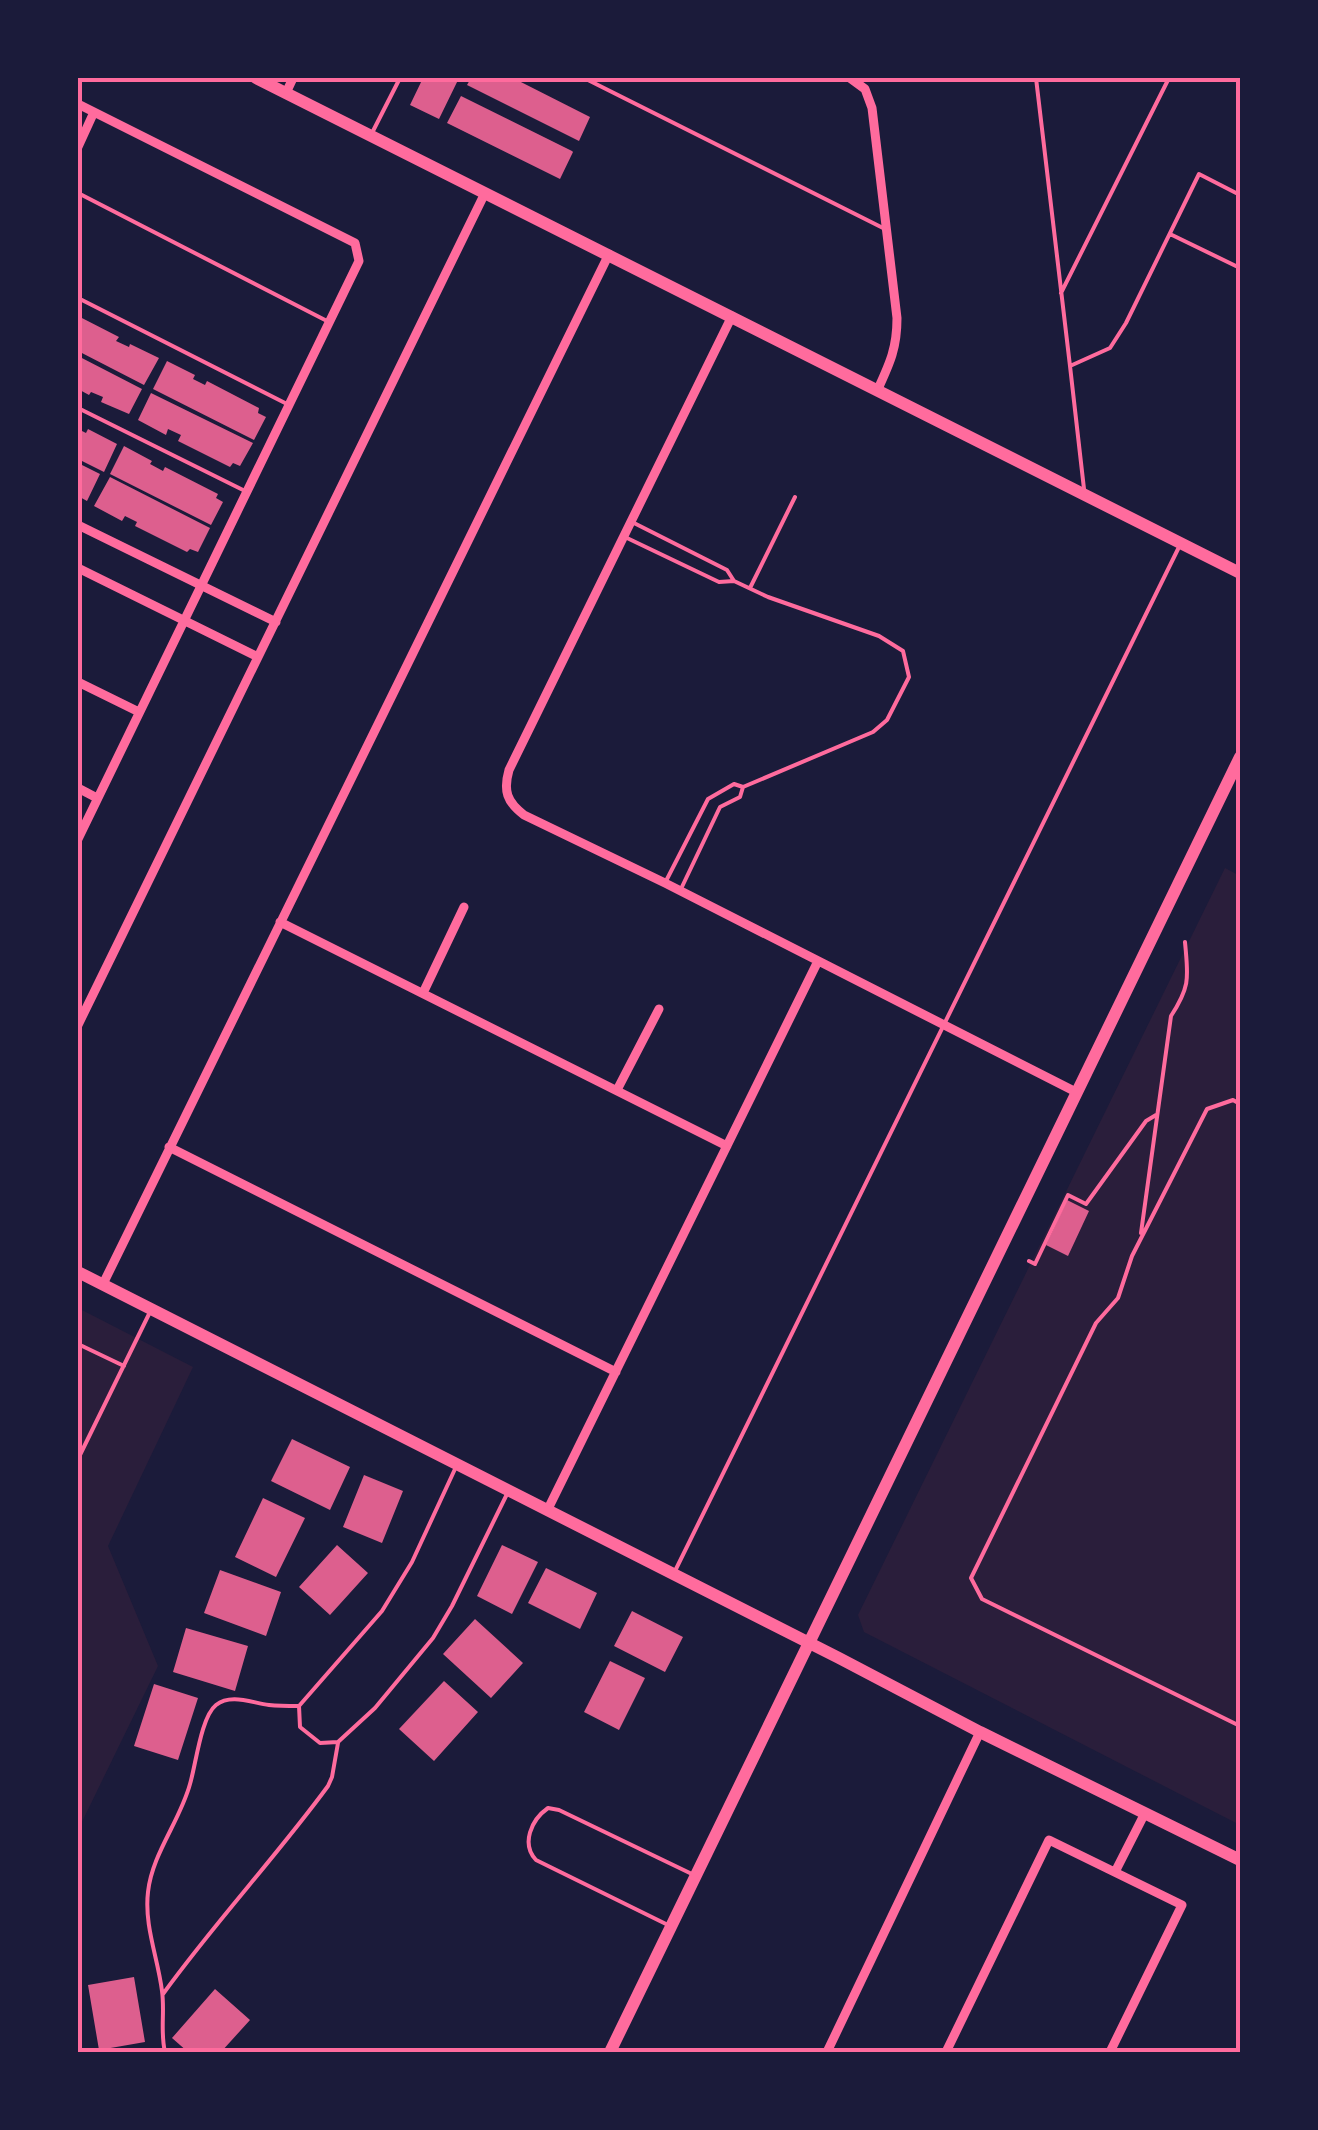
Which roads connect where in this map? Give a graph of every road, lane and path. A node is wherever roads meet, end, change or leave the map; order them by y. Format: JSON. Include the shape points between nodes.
{"nodes":[{"id":1,"x":256,"y":78,"type":"edge"},
{"id":2,"x":293,"y":78,"type":"edge"},
{"id":3,"x":400,"y":78,"type":"edge"},
{"id":4,"x":584,"y":78,"type":"edge"},
{"id":5,"x":850,"y":78,"type":"edge"},
{"id":6,"x":1036,"y":78,"type":"edge"},
{"id":7,"x":1169,"y":78,"type":"edge"},
{"id":8,"x":286,"y":92,"type":"junction"},
{"id":9,"x":78,"y":104,"type":"edge"},
{"id":10,"x":94,"y":112,"type":"junction"},
{"id":11,"x":371,"y":135,"type":"junction"},
{"id":12,"x":78,"y":147,"type":"edge"},
{"id":13,"x":485,"y":192,"type":"junction"},
{"id":14,"x":78,"y":193,"type":"edge"},
{"id":15,"x":1240,"y":195,"type":"edge"},
{"id":16,"x":885,"y":229,"type":"junction"},
{"id":17,"x":1170,"y":234,"type":"junction"},
{"id":18,"x":610,"y":254,"type":"junction"},
{"id":19,"x":1240,"y":268,"type":"edge"},
{"id":20,"x":1061,"y":293,"type":"junction"},
{"id":21,"x":78,"y":298,"type":"edge"},
{"id":22,"x":732,"y":316,"type":"junction"},
{"id":23,"x":329,"y":322,"type":"junction"},
{"id":24,"x":1070,"y":366,"type":"junction"},
{"id":25,"x":878,"y":389,"type":"junction"},
{"id":26,"x":289,"y":404,"type":"junction"},
{"id":27,"x":78,"y":408,"type":"edge"},
{"id":28,"x":246,"y":492,"type":"junction"},
{"id":29,"x":1085,"y":494,"type":"junction"},
{"id":30,"x":795,"y":497,"type":"dead end"},
{"id":31,"x":632,"y":522,"type":"junction"},
{"id":32,"x":78,"y":525,"type":"edge"},
{"id":33,"x":625,"y":536,"type":"junction"},
{"id":34,"x":1181,"y":543,"type":"junction"},
{"id":35,"x":78,"y":568,"type":"edge"},
{"id":36,"x":1240,"y":573,"type":"edge"},
{"id":37,"x":734,"y":581,"type":"junction"},
{"id":38,"x":200,"y":585,"type":"junction"},
{"id":39,"x":750,"y":588,"type":"junction"},
{"id":40,"x":183,"y":620,"type":"junction"},
{"id":41,"x":276,"y":622,"type":"junction"},
{"id":42,"x":258,"y":657,"type":"junction"},
{"id":43,"x":78,"y":682,"type":"edge"},
{"id":44,"x":138,"y":712,"type":"junction"},
{"id":45,"x":1240,"y":757,"type":"edge"},
{"id":46,"x":742,"y":787,"type":"junction"},
{"id":47,"x":78,"y":788,"type":"edge"},
{"id":48,"x":97,"y":798,"type":"junction"},
{"id":49,"x":78,"y":839,"type":"edge"},
{"id":50,"x":664,"y":883,"type":"junction"},
{"id":51,"x":680,"y":891,"type":"junction"},
{"id":52,"x":464,"y":908,"type":"dead end"},
{"id":53,"x":280,"y":922,"type":"junction"},
{"id":54,"x":1185,"y":942,"type":"dead end"},
{"id":55,"x":818,"y":961,"type":"junction"},
{"id":56,"x":423,"y":993,"type":"junction"},
{"id":57,"x":659,"y":1009,"type":"dead end"},
{"id":58,"x":78,"y":1024,"type":"edge"},
{"id":59,"x":944,"y":1026,"type":"junction"},
{"id":60,"x":617,"y":1090,"type":"junction"},
{"id":61,"x":1076,"y":1092,"type":"junction"},
{"id":62,"x":1240,"y":1104,"type":"edge"},
{"id":63,"x":1156,"y":1115,"type":"junction"},
{"id":64,"x":727,"y":1146,"type":"junction"},
{"id":65,"x":169,"y":1147,"type":"junction"},
{"id":66,"x":1140,"y":1238,"type":"junction"},
{"id":67,"x":1029,"y":1261,"type":"dead end"},
{"id":68,"x":78,"y":1272,"type":"edge"},
{"id":69,"x":103,"y":1284,"type":"junction"},
{"id":70,"x":152,"y":1308,"type":"junction"},
{"id":71,"x":78,"y":1344,"type":"edge"},
{"id":72,"x":124,"y":1366,"type":"junction"},
{"id":73,"x":616,"y":1372,"type":"junction"},
{"id":74,"x":78,"y":1459,"type":"edge"},
{"id":75,"x":457,"y":1465,"type":"junction"},
{"id":76,"x":508,"y":1492,"type":"junction"},
{"id":77,"x":547,"y":1511,"type":"junction"},
{"id":78,"x":673,"y":1575,"type":"junction"},
{"id":79,"x":808,"y":1642,"type":"junction"},
{"id":80,"x":300,"y":1706,"type":"junction"},
{"id":81,"x":1240,"y":1726,"type":"edge"},
{"id":82,"x":980,"y":1732,"type":"junction"},
{"id":83,"x":338,"y":1742,"type":"junction"},
{"id":84,"x":1145,"y":1813,"type":"junction"},
{"id":85,"x":1240,"y":1860,"type":"edge"},
{"id":86,"x":1115,"y":1872,"type":"junction"},
{"id":87,"x":694,"y":1875,"type":"junction"},
{"id":88,"x":669,"y":1926,"type":"junction"},
{"id":89,"x":163,"y":1994,"type":"junction"},
{"id":90,"x":165,"y":2052,"type":"edge"},
{"id":91,"x":610,"y":2052,"type":"edge"},
{"id":92,"x":827,"y":2052,"type":"edge"},
{"id":93,"x":946,"y":2052,"type":"edge"},
{"id":94,"x":1110,"y":2052,"type":"edge"}],
"edges":[{"from":1,"to":8,"type":"main road"},
{"from":2,"to":8,"type":"street"},
{"from":3,"to":11,"type":"lane"},
{"from":4,"to":16,"type":"lane"},
{"from":5,"to":16,"type":"street","via":[[865,88],[872,108]]},
{"from":6,"to":20,"type":"lane"},
{"from":7,"to":20,"type":"lane"},
{"from":8,"to":11,"type":"main road"},
{"from":9,"to":10,"type":"street"},
{"from":10,"to":12,"type":"street"},
{"from":10,"to":23,"type":"street","via":[[355,242],[359,261]]},
{"from":11,"to":13,"type":"main road"},
{"from":13,"to":18,"type":"main road"},
{"from":13,"to":41,"type":"street"},
{"from":14,"to":23,"type":"lane"},
{"from":15,"to":17,"type":"lane","via":[[1200,174]]},
{"from":16,"to":25,"type":"street","via":[[897,338]]},
{"from":17,"to":19,"type":"lane"},
{"from":17,"to":24,"type":"lane","via":[[1110,348]]},
{"from":18,"to":22,"type":"main road"},
{"from":18,"to":53,"type":"street"},
{"from":20,"to":24,"type":"lane"},
{"from":21,"to":26,"type":"lane"},
{"from":22,"to":25,"type":"main road"},
{"from":22,"to":31,"type":"street"},
{"from":23,"to":26,"type":"street"},
{"from":24,"to":29,"type":"lane"},
{"from":25,"to":29,"type":"main road"},
{"from":26,"to":28,"type":"street"},
{"from":27,"to":28,"type":"lane"},
{"from":28,"to":38,"type":"street"},
{"from":29,"to":34,"type":"main road"},
{"from":30,"to":39,"type":"lane"},
{"from":31,"to":33,"type":"street"},
{"from":31,"to":37,"type":"lane","via":[[727,570]]},
{"from":32,"to":38,"type":"street"},
{"from":33,"to":37,"type":"lane","via":[[719,582]]},
{"from":33,"to":50,"type":"street","via":[[505,784],[507,797],[524,814]]},
{"from":34,"to":36,"type":"main road"},
{"from":34,"to":59,"type":"lane"},
{"from":35,"to":40,"type":"street"},
{"from":37,"to":39,"type":"lane"},
{"from":38,"to":40,"type":"street"},
{"from":38,"to":41,"type":"street"},
{"from":39,"to":46,"type":"lane","via":[[879,636],[904,651],[909,678],[873,732]]},
{"from":40,"to":42,"type":"street"},
{"from":40,"to":44,"type":"street"},
{"from":41,"to":42,"type":"street"},
{"from":42,"to":58,"type":"street"},
{"from":43,"to":44,"type":"street"},
{"from":44,"to":48,"type":"street"},
{"from":45,"to":61,"type":"main road"},
{"from":46,"to":50,"type":"lane","via":[[734,784],[708,798]]},
{"from":46,"to":51,"type":"lane","via":[[740,797],[720,807]]},
{"from":47,"to":48,"type":"street"},
{"from":48,"to":49,"type":"street"},
{"from":50,"to":51,"type":"street"},
{"from":51,"to":55,"type":"street"},
{"from":52,"to":56,"type":"street"},
{"from":53,"to":56,"type":"street"},
{"from":53,"to":65,"type":"street"},
{"from":54,"to":63,"type":"path","via":[[1188,978],[1172,1016]]},
{"from":55,"to":59,"type":"street"},
{"from":55,"to":64,"type":"street"},
{"from":56,"to":60,"type":"street"},
{"from":57,"to":60,"type":"street"},
{"from":59,"to":61,"type":"street"},
{"from":59,"to":78,"type":"lane"},
{"from":60,"to":64,"type":"street"},
{"from":61,"to":79,"type":"main road"},
{"from":62,"to":66,"type":"path","via":[[1232,1100],[1208,1109]]},
{"from":63,"to":66,"type":"path"},
{"from":63,"to":67,"type":"path","via":[[1086,1204],[1068,1195],[1034,1264]]},
{"from":64,"to":73,"type":"street"},
{"from":65,"to":69,"type":"street"},
{"from":65,"to":73,"type":"street"},
{"from":66,"to":81,"type":"path","via":[[1118,1298],[1096,1323],[971,1578],[982,1599]]},
{"from":68,"to":69,"type":"main road"},
{"from":69,"to":70,"type":"main road"},
{"from":70,"to":72,"type":"lane"},
{"from":70,"to":75,"type":"main road"},
{"from":71,"to":72,"type":"lane"},
{"from":72,"to":74,"type":"lane"},
{"from":73,"to":77,"type":"street"},
{"from":75,"to":76,"type":"main road"},
{"from":75,"to":80,"type":"lane","via":[[382,1610]]},
{"from":76,"to":77,"type":"main road"},
{"from":76,"to":83,"type":"lane","via":[[432,1638]]},
{"from":77,"to":78,"type":"main road"},
{"from":78,"to":79,"type":"main road"},
{"from":79,"to":82,"type":"main road"},
{"from":79,"to":87,"type":"main road"},
{"from":80,"to":83,"type":"lane","via":[[300,1727],[320,1743]]},
{"from":80,"to":89,"type":"lane","via":[[224,1700],[206,1720],[184,1806],[148,1891]]},
{"from":82,"to":84,"type":"main road"},
{"from":82,"to":92,"type":"street"},
{"from":83,"to":89,"type":"lane","via":[[328,1786]]},
{"from":84,"to":85,"type":"main road"},
{"from":84,"to":86,"type":"street"},
{"from":86,"to":93,"type":"street","via":[[1049,1840]]},
{"from":86,"to":94,"type":"street","via":[[1182,1905]]},
{"from":87,"to":88,"type":"main road"},
{"from":87,"to":88,"type":"lane","via":[[559,1810],[540,1814],[527,1841],[536,1860]]},
{"from":88,"to":91,"type":"main road"},
{"from":89,"to":90,"type":"lane"}]}
